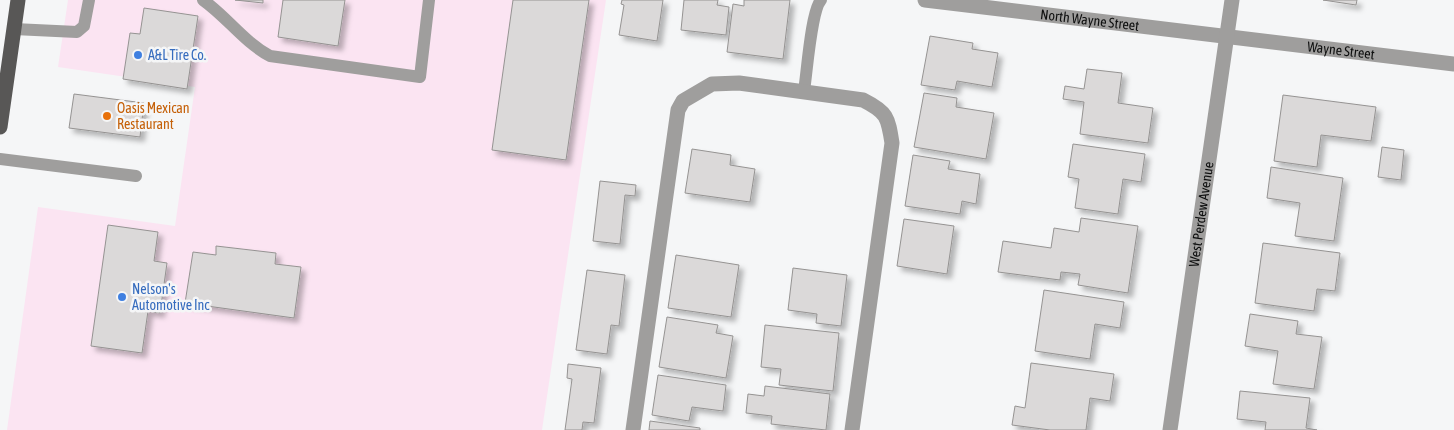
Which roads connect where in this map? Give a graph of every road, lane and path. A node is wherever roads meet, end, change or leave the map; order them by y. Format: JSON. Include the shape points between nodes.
{"nodes":[{"id":1,"x":18,"y":0,"type":"edge"},
{"id":2,"x":89,"y":0,"type":"edge"},
{"id":3,"x":203,"y":0,"type":"edge"},
{"id":4,"x":429,"y":0,"type":"edge"},
{"id":5,"x":821,"y":0,"type":"edge"},
{"id":6,"x":925,"y":0,"type":"edge"},
{"id":7,"x":1232,"y":0,"type":"edge"},
{"id":8,"x":14,"y":29,"type":"junction"},
{"id":9,"x":1226,"y":38,"type":"junction"},
{"id":10,"x":1454,"y":64,"type":"edge"},
{"id":11,"x":804,"y":91,"type":"junction"},
{"id":12,"x":0,"y":127,"type":"edge"},
{"id":13,"x":0,"y":159,"type":"edge"},
{"id":14,"x":136,"y":176,"type":"dead end"},
{"id":15,"x":633,"y":430,"type":"edge"},
{"id":16,"x":852,"y":430,"type":"edge"},
{"id":17,"x":1170,"y":430,"type":"edge"}],
"edges":[{"from":1,"to":8,"type":"main road"},
{"from":2,"to":8,"type":"lane","via":[[84,26],[77,32]]},
{"from":3,"to":4,"type":"lane","via":[[256,48],[270,56],[420,77]]},
{"from":5,"to":11,"type":"lane","via":[[814,18]]},
{"from":6,"to":9,"type":"street","name":"North Wayne Street"},
{"from":7,"to":9,"type":"street","name":"West Perdew Avenue"},
{"from":8,"to":12,"type":"main road"},
{"from":9,"to":10,"type":"street","name":"Wayne Street"},
{"from":9,"to":17,"type":"street","name":"West Perdew Avenue"},
{"from":11,"to":15,"type":"street","via":[[739,83],[712,84],[682,101],[678,110]]},
{"from":11,"to":16,"type":"street","via":[[863,100],[880,109],[889,122],[892,143]]},
{"from":13,"to":14,"type":"lane"}]}
